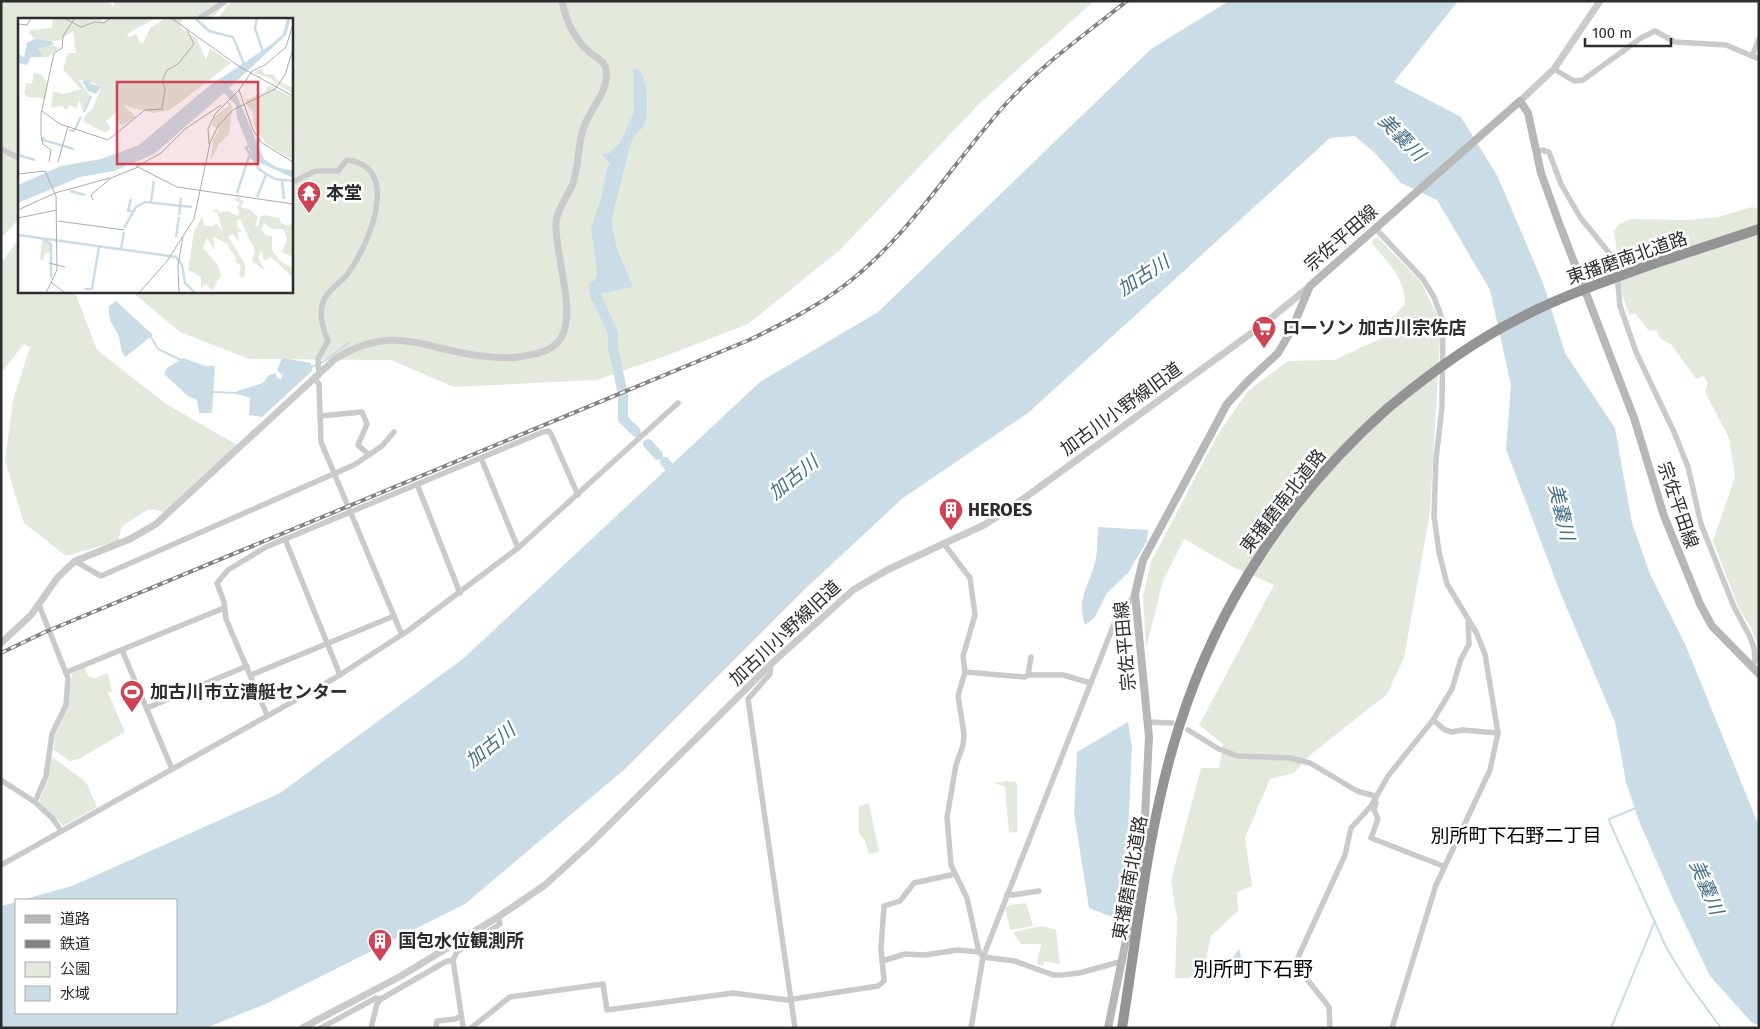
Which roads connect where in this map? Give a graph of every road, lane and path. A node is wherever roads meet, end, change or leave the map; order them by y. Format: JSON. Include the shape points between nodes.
{"nodes":[{"id":1,"x":226,"y":1,"type":"edge"},
{"id":2,"x":562,"y":1,"type":"edge"},
{"id":3,"x":1600,"y":1,"type":"edge"},
{"id":4,"x":200,"y":18,"type":"edge"},
{"id":5,"x":1759,"y":39,"type":"edge"},
{"id":6,"x":1752,"y":56,"type":"junction"},
{"id":7,"x":1759,"y":59,"type":"edge"},
{"id":8,"x":1554,"y":69,"type":"junction"},
{"id":9,"x":1520,"y":101,"type":"junction"},
{"id":10,"x":1,"y":149,"type":"edge"},
{"id":11,"x":1536,"y":153,"type":"junction"},
{"id":12,"x":18,"y":158,"type":"edge"},
{"id":13,"x":292,"y":182,"type":"edge"},
{"id":14,"x":1378,"y":226,"type":"junction"},
{"id":15,"x":1759,"y":229,"type":"edge"},
{"id":16,"x":1759,"y":234,"type":"edge"},
{"id":17,"x":1651,"y":268,"type":"junction"},
{"id":18,"x":1310,"y":286,"type":"junction"},
{"id":19,"x":317,"y":377,"type":"junction"},
{"id":20,"x":678,"y":404,"type":"dead end"},
{"id":21,"x":320,"y":416,"type":"junction"},
{"id":22,"x":394,"y":432,"type":"dead end"},
{"id":23,"x":369,"y":455,"type":"junction"},
{"id":24,"x":481,"y":458,"type":"junction"},
{"id":25,"x":334,"y":475,"type":"junction"},
{"id":26,"x":417,"y":484,"type":"junction"},
{"id":27,"x":578,"y":495,"type":"junction"},
{"id":28,"x":351,"y":511,"type":"junction"},
{"id":29,"x":285,"y":539,"type":"junction"},
{"id":30,"x":944,"y":544,"type":"junction"},
{"id":31,"x":518,"y":548,"type":"junction"},
{"id":32,"x":75,"y":561,"type":"junction"},
{"id":33,"x":460,"y":593,"type":"junction"},
{"id":34,"x":1135,"y":594,"type":"junction"},
{"id":35,"x":39,"y":605,"type":"junction"},
{"id":36,"x":224,"y":608,"type":"junction"},
{"id":37,"x":394,"y":616,"type":"junction"},
{"id":38,"x":1467,"y":619,"type":"junction"},
{"id":39,"x":402,"y":635,"type":"junction"},
{"id":40,"x":1,"y":643,"type":"edge"},
{"id":41,"x":328,"y":643,"type":"junction"},
{"id":42,"x":122,"y":650,"type":"junction"},
{"id":43,"x":1031,"y":657,"type":"dead end"},
{"id":44,"x":771,"y":664,"type":"junction"},
{"id":45,"x":247,"y":666,"type":"junction"},
{"id":46,"x":1752,"y":666,"type":"junction"},
{"id":47,"x":67,"y":672,"type":"junction"},
{"id":48,"x":965,"y":672,"type":"junction"},
{"id":49,"x":1759,"y":674,"type":"edge"},
{"id":50,"x":251,"y":675,"type":"junction"},
{"id":51,"x":340,"y":675,"type":"junction"},
{"id":52,"x":1028,"y":675,"type":"junction"},
{"id":53,"x":1091,"y":683,"type":"junction"},
{"id":54,"x":147,"y":708,"type":"junction"},
{"id":55,"x":267,"y":715,"type":"junction"},
{"id":56,"x":1433,"y":720,"type":"junction"},
{"id":57,"x":1147,"y":722,"type":"junction"},
{"id":58,"x":1172,"y":723,"type":"dead end"},
{"id":59,"x":1188,"y":730,"type":"dead end"},
{"id":60,"x":1498,"y":733,"type":"junction"},
{"id":61,"x":172,"y":769,"type":"junction"},
{"id":62,"x":1,"y":780,"type":"edge"},
{"id":63,"x":1375,"y":796,"type":"junction"},
{"id":64,"x":35,"y":802,"type":"junction"},
{"id":65,"x":1159,"y":817,"type":"junction"},
{"id":66,"x":60,"y":831,"type":"junction"},
{"id":67,"x":1,"y":865,"type":"edge"},
{"id":68,"x":1443,"y":866,"type":"junction"},
{"id":69,"x":955,"y":874,"type":"junction"},
{"id":70,"x":1039,"y":890,"type":"dead end"},
{"id":71,"x":1007,"y":894,"type":"junction"},
{"id":72,"x":498,"y":917,"type":"junction"},
{"id":73,"x":981,"y":954,"type":"junction"},
{"id":74,"x":453,"y":960,"type":"junction"},
{"id":75,"x":882,"y":961,"type":"junction"},
{"id":76,"x":1123,"y":961,"type":"junction"},
{"id":77,"x":381,"y":999,"type":"junction"},
{"id":78,"x":792,"y":1000,"type":"junction"},
{"id":79,"x":461,"y":1016,"type":"junction"},
{"id":80,"x":466,"y":1027,"type":"edge"},
{"id":81,"x":302,"y":1028,"type":"edge"},
{"id":82,"x":321,"y":1028,"type":"edge"},
{"id":83,"x":370,"y":1028,"type":"edge"},
{"id":84,"x":436,"y":1028,"type":"edge"},
{"id":85,"x":795,"y":1028,"type":"edge"},
{"id":86,"x":971,"y":1028,"type":"edge"},
{"id":87,"x":1108,"y":1028,"type":"edge"},
{"id":88,"x":1122,"y":1028,"type":"edge"},
{"id":89,"x":1126,"y":1028,"type":"edge"},
{"id":90,"x":1330,"y":1028,"type":"edge"},
{"id":91,"x":1392,"y":1028,"type":"edge"}],
"edges":[{"from":1,"to":4,"type":"street"},
{"from":2,"to":19,"type":"street","via":[[572,30],[588,51],[602,61],[606,74],[603,90],[580,137],[574,180],[556,220],[566,310],[566,325],[561,339],[553,348],[516,358],[480,356],[417,342],[380,340],[351,349]]},
{"from":3,"to":8,"type":"street"},
{"from":5,"to":6,"type":"street"},
{"from":6,"to":7,"type":"street"},
{"from":6,"to":8,"type":"street","via":[[1726,45],[1675,42],[1655,31],[1583,80],[1574,81]]},
{"from":8,"to":9,"type":"street"},
{"from":9,"to":11,"type":"main road","name":"宗佐平田線","via":[[1528,113]]},
{"from":9,"to":14,"type":"main road","name":"宗佐平田線"},
{"from":10,"to":12,"type":"street"},
{"from":11,"to":46,"type":"main road","name":"宗佐平田線","via":[[1559,223],[1634,418],[1664,516],[1700,604],[1712,626]]},
{"from":11,"to":46,"type":"street","via":[[1542,150],[1549,152],[1561,184],[1580,217],[1610,254],[1617,274],[1620,306],[1636,352],[1688,467],[1701,524],[1754,648]]},
{"from":13,"to":19,"type":"street","via":[[315,171],[338,171],[347,160],[362,165],[378,188],[376,215],[370,232],[349,273],[332,287],[322,303],[323,328],[328,341],[318,359]]},
{"from":14,"to":18,"type":"main road","name":"宗佐平田線"},
{"from":14,"to":38,"type":"street","via":[[1424,279],[1443,321],[1442,407],[1433,511],[1447,584]]},
{"from":15,"to":17,"type":"highway","name":"東播磨南北道路"},
{"from":16,"to":17,"type":"highway","name":"東播磨南北道路"},
{"from":17,"to":65,"type":"highway","name":"東播磨南北道路","bridge":true,"via":[[1594,285],[1519,318],[1452,359],[1360,432],[1304,494],[1240,587],[1207,651],[1176,736]]},
{"from":18,"to":30,"type":"street","name":"加古川小野線旧道","via":[[1264,324],[1030,495]]},
{"from":18,"to":34,"type":"main road","name":"宗佐平田線","via":[[1281,348],[1228,404],[1143,560]]},
{"from":19,"to":21,"type":"street"},
{"from":19,"to":32,"type":"street","via":[[156,524],[130,539]]},
{"from":20,"to":27,"type":"street"},
{"from":21,"to":23,"type":"street","via":[[362,412],[367,424],[358,445]]},
{"from":21,"to":25,"type":"street","via":[[321,442]]},
{"from":22,"to":23,"type":"street","via":[[388,441]]},
{"from":23,"to":25,"type":"street"},
{"from":24,"to":26,"type":"street"},
{"from":24,"to":27,"type":"street","via":[[549,431]]},
{"from":24,"to":31,"type":"street"},
{"from":25,"to":28,"type":"street"},
{"from":25,"to":32,"type":"street","via":[[101,576]]},
{"from":26,"to":28,"type":"street"},
{"from":26,"to":33,"type":"street"},
{"from":27,"to":31,"type":"street"},
{"from":28,"to":29,"type":"street"},
{"from":28,"to":37,"type":"street"},
{"from":29,"to":36,"type":"street","via":[[251,556],[219,579],[216,583]]},
{"from":29,"to":41,"type":"street"},
{"from":30,"to":44,"type":"street","name":"加古川小野線旧道","via":[[853,590]]},
{"from":30,"to":48,"type":"street","via":[[971,581],[975,622],[967,636],[963,656]]},
{"from":31,"to":33,"type":"street"},
{"from":32,"to":35,"type":"street","via":[[58,577]]},
{"from":33,"to":39,"type":"street"},
{"from":34,"to":53,"type":"street","via":[[1114,624]]},
{"from":34,"to":57,"type":"main road","name":"宗佐平田線"},
{"from":35,"to":40,"type":"street"},
{"from":35,"to":47,"type":"street"},
{"from":36,"to":42,"type":"street"},
{"from":36,"to":45,"type":"street"},
{"from":37,"to":39,"type":"street"},
{"from":37,"to":41,"type":"street"},
{"from":38,"to":56,"type":"street","via":[[1470,644],[1461,659],[1452,690]]},
{"from":38,"to":60,"type":"street","via":[[1485,654]]},
{"from":39,"to":51,"type":"street"},
{"from":41,"to":50,"type":"street"},
{"from":41,"to":51,"type":"street"},
{"from":42,"to":47,"type":"street"},
{"from":42,"to":54,"type":"street"},
{"from":43,"to":52,"type":"street"},
{"from":44,"to":72,"type":"street","name":"加古川小野線旧道","via":[[545,885]]},
{"from":44,"to":78,"type":"street","via":[[770,674],[748,699]]},
{"from":45,"to":50,"type":"street"},
{"from":45,"to":54,"type":"street"},
{"from":46,"to":49,"type":"main road","name":"宗佐平田線"},
{"from":47,"to":64,"type":"street","via":[[66,705],[52,734],[46,776]]},
{"from":48,"to":52,"type":"street"},
{"from":48,"to":69,"type":"street","via":[[958,696],[963,745],[947,817]]},
{"from":50,"to":55,"type":"street"},
{"from":51,"to":55,"type":"street"},
{"from":52,"to":53,"type":"street","via":[[1063,675]]},
{"from":53,"to":71,"type":"street"},
{"from":54,"to":61,"type":"street"},
{"from":55,"to":61,"type":"street"},
{"from":56,"to":60,"type":"street","via":[[1452,732]]},
{"from":56,"to":63,"type":"street"},
{"from":57,"to":58,"type":"street"},
{"from":57,"to":76,"type":"main road","name":"宗佐平田線","via":[[1143,857]]},
{"from":59,"to":63,"type":"street","via":[[1218,749],[1238,756],[1290,758],[1310,763],[1357,791]]},
{"from":60,"to":68,"type":"street","via":[[1490,770]]},
{"from":61,"to":66,"type":"street"},
{"from":62,"to":64,"type":"street"},
{"from":63,"to":68,"type":"street","via":[[1374,810],[1378,819],[1371,838]]},
{"from":63,"to":90,"type":"street","via":[[1371,806],[1352,828],[1345,855],[1295,964],[1329,1007]]},
{"from":64,"to":66,"type":"street","via":[[53,819]]},
{"from":65,"to":88,"type":"highway","name":"東播磨南北道路"},
{"from":65,"to":89,"type":"highway","name":"東播磨南北道路"},
{"from":66,"to":67,"type":"street"},
{"from":68,"to":91,"type":"street"},
{"from":69,"to":73,"type":"street","via":[[967,898]]},
{"from":69,"to":75,"type":"street","via":[[914,883],[900,902],[884,906]]},
{"from":70,"to":71,"type":"street","via":[[1012,896]]},
{"from":71,"to":73,"type":"street"},
{"from":72,"to":74,"type":"street","via":[[500,924],[457,952]]},
{"from":72,"to":81,"type":"street","name":"加古川小野線旧道","via":[[401,976]]},
{"from":73,"to":75,"type":"street","via":[[958,950],[905,954]]},
{"from":73,"to":76,"type":"street","via":[[1062,975]]},
{"from":73,"to":86,"type":"street"},
{"from":74,"to":77,"type":"street"},
{"from":74,"to":79,"type":"street"},
{"from":75,"to":78,"type":"street","via":[[884,980],[878,986]]},
{"from":76,"to":87,"type":"main road","name":"宗佐平田線"},
{"from":77,"to":82,"type":"street","via":[[376,998]]},
{"from":77,"to":83,"type":"street"},
{"from":78,"to":80,"type":"street","via":[[733,993],[607,1010],[603,984],[510,997]]},
{"from":78,"to":85,"type":"street"},
{"from":79,"to":80,"type":"street"},
{"from":79,"to":84,"type":"street","via":[[455,1020],[437,1021]]}]}
